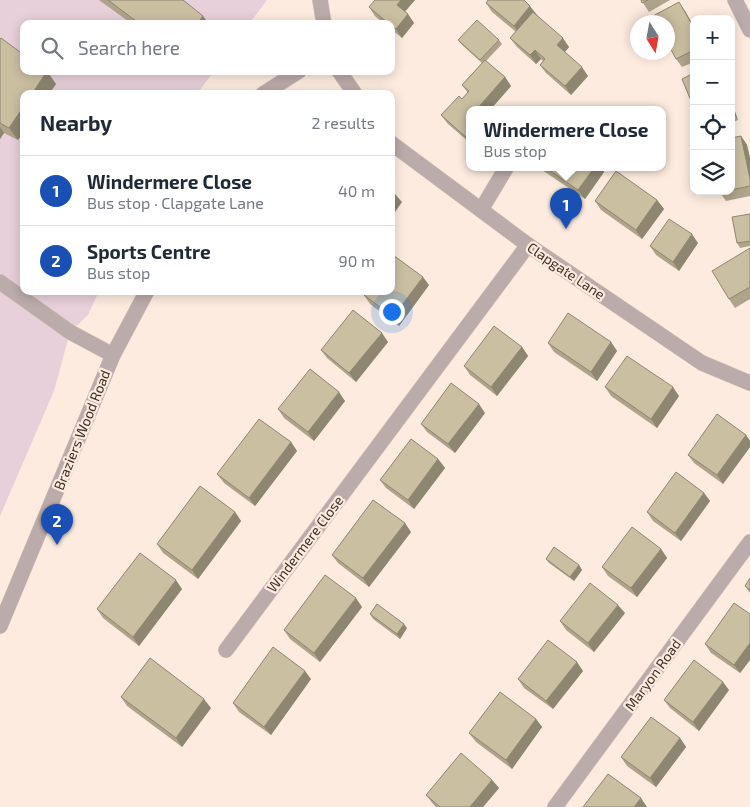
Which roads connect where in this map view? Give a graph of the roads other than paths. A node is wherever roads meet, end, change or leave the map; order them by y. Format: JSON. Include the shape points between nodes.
{"nodes":[{"id":1,"x":320,"y":0,"type":"edge"},
{"id":2,"x":735,"y":0,"type":"edge"},
{"id":3,"x":323,"y":20,"type":"edge"},
{"id":4,"x":750,"y":30,"type":"edge"},
{"id":5,"x":293,"y":75,"type":"edge"},
{"id":6,"x":343,"y":75,"type":"edge"},
{"id":7,"x":269,"y":90,"type":"edge"},
{"id":8,"x":352,"y":90,"type":"edge"},
{"id":9,"x":395,"y":146,"type":"edge"},
{"id":10,"x":503,"y":171,"type":"edge"},
{"id":11,"x":481,"y":210,"type":"junction"},
{"id":12,"x":528,"y":245,"type":"junction"},
{"id":13,"x":0,"y":282,"type":"edge"},
{"id":14,"x":145,"y":295,"type":"edge"},
{"id":15,"x":113,"y":355,"type":"junction"},
{"id":16,"x":750,"y":383,"type":"edge"},
{"id":17,"x":750,"y":542,"type":"edge"},
{"id":18,"x":0,"y":626,"type":"edge"},
{"id":19,"x":226,"y":650,"type":"dead end"},
{"id":20,"x":556,"y":807,"type":"edge"}],
"edges":[{"from":1,"to":3,"type":"street"},
{"from":2,"to":4,"type":"street"},
{"from":5,"to":7,"type":"street"},
{"from":6,"to":8,"type":"street"},
{"from":9,"to":11,"type":"street","name":"Clapgate Lane"},
{"from":10,"to":11,"type":"street"},
{"from":11,"to":12,"type":"street","name":"Clapgate Lane"},
{"from":12,"to":16,"type":"street","name":"Clapgate Lane","via":[[702,363]]},
{"from":12,"to":19,"type":"street","name":"Windermere Close"},
{"from":13,"to":15,"type":"street","via":[[70,332]]},
{"from":14,"to":15,"type":"street","name":"Braziers Wood Road"},
{"from":15,"to":18,"type":"street","name":"Braziers Wood Road"},
{"from":17,"to":20,"type":"street","name":"Maryon Road"}]}
